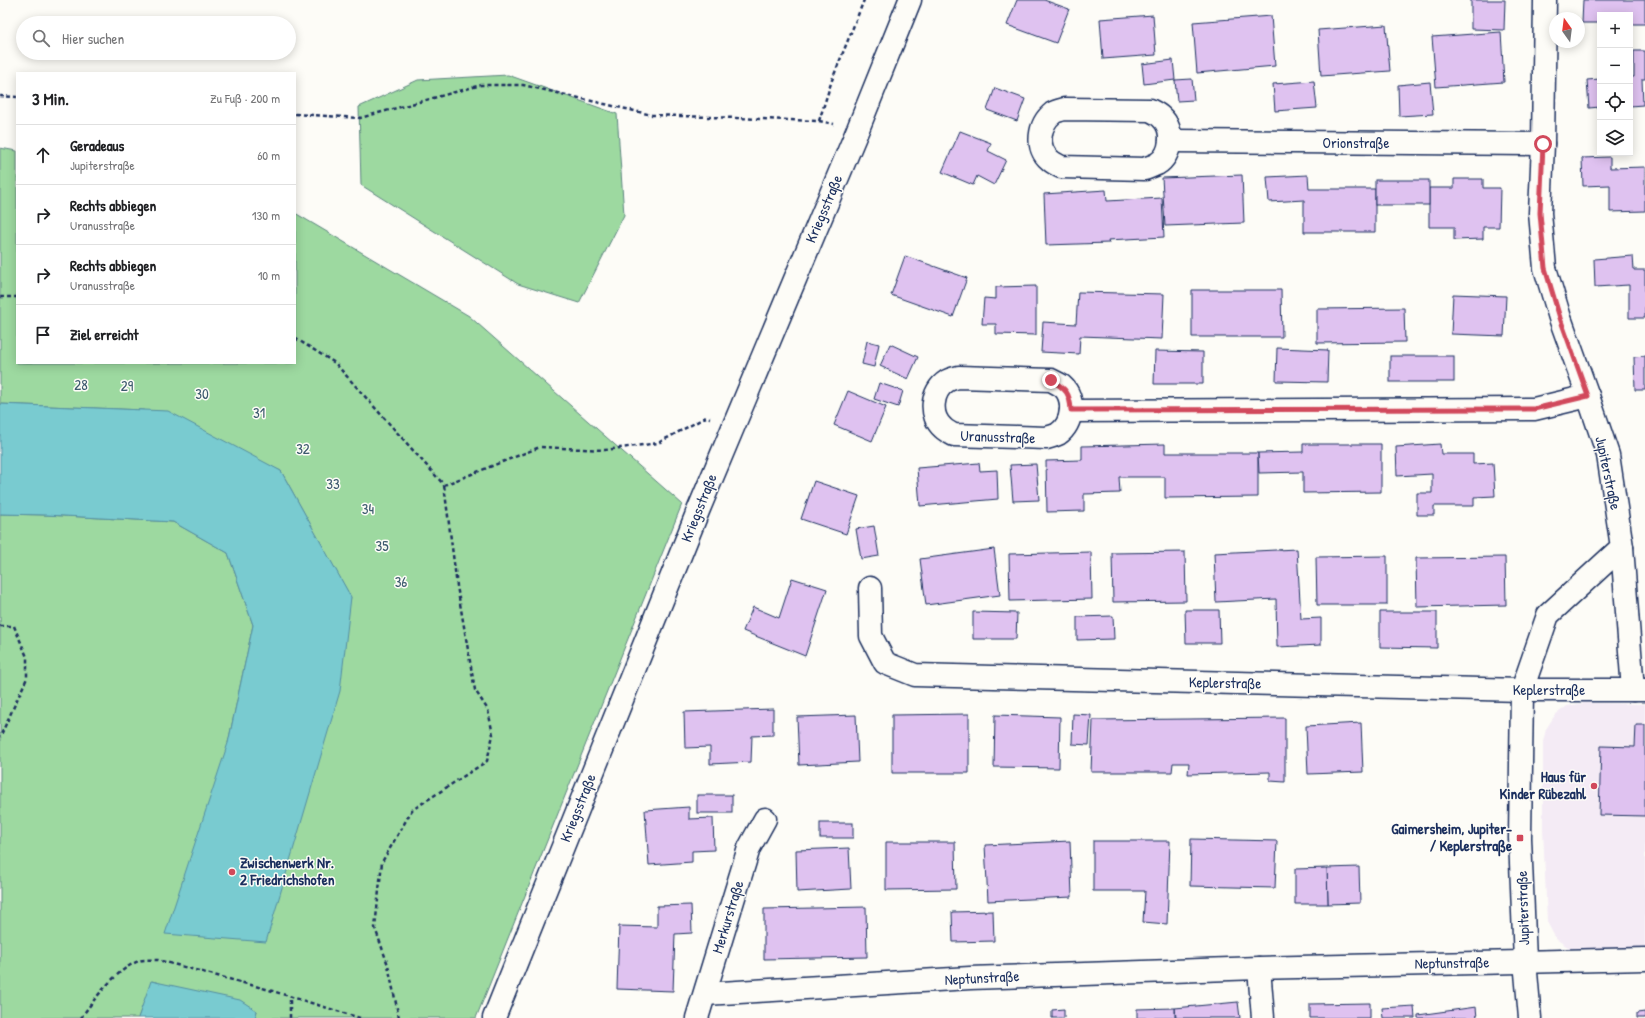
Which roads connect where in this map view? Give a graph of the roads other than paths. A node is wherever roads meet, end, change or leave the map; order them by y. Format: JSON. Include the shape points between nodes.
{"nodes":[{"id":1,"x":910,"y":0,"type":"edge"},
{"id":2,"x":1545,"y":0,"type":"edge"},
{"id":3,"x":1170,"y":141,"type":"junction"},
{"id":4,"x":1543,"y":144,"type":"junction"},
{"id":5,"x":1588,"y":396,"type":"junction"},
{"id":6,"x":1071,"y":410,"type":"junction"},
{"id":7,"x":1622,"y":547,"type":"junction"},
{"id":8,"x":870,"y":588,"type":"dead end"},
{"id":9,"x":1522,"y":690,"type":"junction"},
{"id":10,"x":1639,"y":690,"type":"edge"},
{"id":11,"x":765,"y":819,"type":"dead end"},
{"id":12,"x":1645,"y":958,"type":"edge"},
{"id":13,"x":1524,"y":961,"type":"junction"},
{"id":14,"x":1259,"y":968,"type":"junction"},
{"id":15,"x":705,"y":994,"type":"junction"},
{"id":16,"x":494,"y":1018,"type":"edge"},
{"id":17,"x":697,"y":1018,"type":"edge"},
{"id":18,"x":1263,"y":1018,"type":"edge"},
{"id":19,"x":1530,"y":1018,"type":"edge"}],
"edges":[{"from":1,"to":16,"type":"street","name":"Kriegsstraße","via":[[733,424]]},
{"from":2,"to":4,"type":"street","name":"Jupiterstraße"},
{"from":3,"to":3,"type":"street","via":[[1169,128],[1162,117],[1150,110],[1065,109],[1054,113],[1044,122],[1040,136],[1042,149],[1049,160],[1061,167],[1145,169],[1157,164],[1166,154]]},
{"from":3,"to":4,"type":"street","name":"Orionstraße"},
{"from":4,"to":5,"type":"street","name":"Jupiterstraße","via":[[1540,213],[1545,268]]},
{"from":5,"to":6,"type":"street","via":[[1534,409]]},
{"from":5,"to":7,"type":"street","name":"Jupiterstraße","via":[[1608,455]]},
{"from":6,"to":6,"type":"street","name":"Uranusstraße","via":[[1070,398],[1063,387],[1045,379],[959,377],[946,381],[937,391],[933,404],[935,417],[942,428],[961,436],[1046,438],[1058,434],[1068,424]]},
{"from":7,"to":9,"type":"street","name":"Jupiterstraße","via":[[1548,615]]},
{"from":7,"to":10,"type":"street","name":"Jupiterstraße"},
{"from":8,"to":9,"type":"street","name":"Keplerstraße","via":[[871,636],[885,663],[915,675]]},
{"from":9,"to":10,"type":"street","name":"Keplerstraße"},
{"from":9,"to":13,"type":"street","name":"Jupiterstraße","via":[[1520,838]]},
{"from":11,"to":15,"type":"street","name":"Merkurstraße","via":[[749,848]]},
{"from":12,"to":13,"type":"street","name":"Neptunstraße"},
{"from":13,"to":14,"type":"street","name":"Neptunstraße"},
{"from":13,"to":19,"type":"street","name":"Jupiterstraße"},
{"from":14,"to":15,"type":"street","name":"Neptunstraße","via":[[970,978]]},
{"from":14,"to":18,"type":"street"},
{"from":15,"to":17,"type":"street","name":"Merkurstraße"}]}
